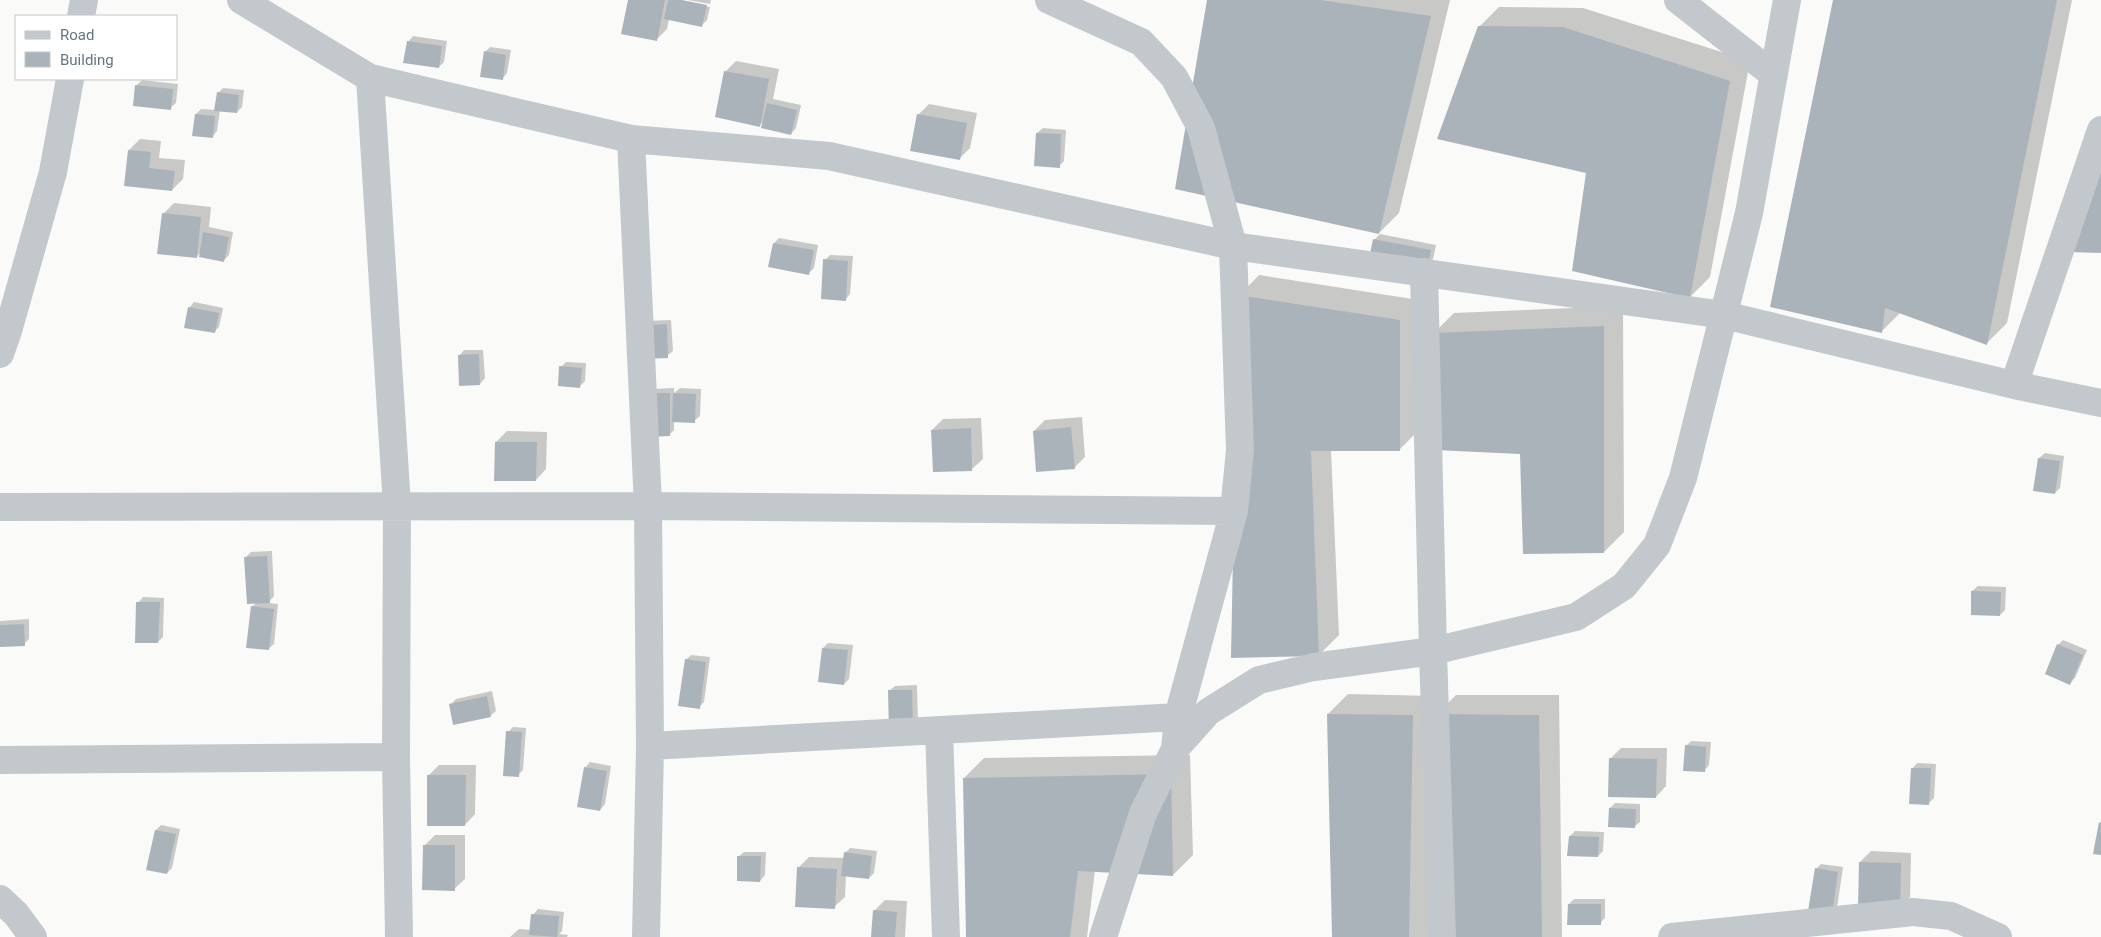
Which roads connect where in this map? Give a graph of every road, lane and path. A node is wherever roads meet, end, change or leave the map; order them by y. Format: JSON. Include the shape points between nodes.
{"nodes":[{"id":1,"x":84,"y":0,"type":"edge"},
{"id":2,"x":241,"y":0,"type":"edge"},
{"id":3,"x":1049,"y":0,"type":"edge"},
{"id":4,"x":1678,"y":0,"type":"edge"},
{"id":5,"x":1788,"y":0,"type":"edge"},
{"id":6,"x":81,"y":15,"type":"edge"},
{"id":7,"x":1774,"y":75,"type":"junction"},
{"id":8,"x":370,"y":78,"type":"junction"},
{"id":9,"x":70,"y":80,"type":"edge"},
{"id":10,"x":2101,"y":130,"type":"edge"},
{"id":11,"x":631,"y":139,"type":"junction"},
{"id":12,"x":1234,"y":246,"type":"junction"},
{"id":13,"x":1424,"y":272,"type":"junction"},
{"id":14,"x":1724,"y":315,"type":"junction"},
{"id":15,"x":0,"y":354,"type":"edge"},
{"id":16,"x":2014,"y":385,"type":"junction"},
{"id":17,"x":2101,"y":403,"type":"edge"},
{"id":18,"x":397,"y":506,"type":"junction"},
{"id":19,"x":648,"y":506,"type":"junction"},
{"id":20,"x":0,"y":507,"type":"edge"},
{"id":21,"x":1234,"y":511,"type":"junction"},
{"id":22,"x":1433,"y":651,"type":"junction"},
{"id":23,"x":1178,"y":717,"type":"junction"},
{"id":24,"x":939,"y":730,"type":"junction"},
{"id":25,"x":650,"y":746,"type":"junction"},
{"id":26,"x":1175,"y":749,"type":"junction"},
{"id":27,"x":396,"y":757,"type":"junction"},
{"id":28,"x":0,"y":760,"type":"edge"},
{"id":29,"x":0,"y":899,"type":"edge"},
{"id":30,"x":33,"y":937,"type":"edge"},
{"id":31,"x":399,"y":937,"type":"edge"},
{"id":32,"x":646,"y":937,"type":"edge"},
{"id":33,"x":946,"y":937,"type":"edge"},
{"id":34,"x":1103,"y":937,"type":"edge"},
{"id":35,"x":1442,"y":937,"type":"edge"},
{"id":36,"x":1672,"y":937,"type":"edge"},
{"id":37,"x":1998,"y":937,"type":"edge"}],
"edges":[{"from":1,"to":6,"type":"street"},
{"from":2,"to":8,"type":"street"},
{"from":3,"to":12,"type":"street","via":[[1141,42],[1174,77],[1201,128]]},
{"from":4,"to":7,"type":"street"},
{"from":5,"to":7,"type":"street"},
{"from":7,"to":14,"type":"street","via":[[1749,213]]},
{"from":8,"to":11,"type":"street"},
{"from":8,"to":18,"type":"street"},
{"from":9,"to":15,"type":"street","via":[[53,172]]},
{"from":10,"to":16,"type":"street"},
{"from":11,"to":12,"type":"street","via":[[830,156]]},
{"from":11,"to":19,"type":"street"},
{"from":12,"to":13,"type":"street"},
{"from":12,"to":21,"type":"street","via":[[1240,450]]},
{"from":13,"to":14,"type":"street"},
{"from":13,"to":22,"type":"street"},
{"from":14,"to":16,"type":"street"},
{"from":14,"to":22,"type":"street","via":[[1683,478],[1657,545],[1624,586],[1576,617]]},
{"from":16,"to":17,"type":"street"},
{"from":18,"to":19,"type":"street"},
{"from":18,"to":20,"type":"street"},
{"from":18,"to":27,"type":"street"},
{"from":19,"to":21,"type":"street"},
{"from":19,"to":25,"type":"street"},
{"from":21,"to":23,"type":"street"},
{"from":22,"to":26,"type":"street","via":[[1314,667],[1259,680],[1208,712]]},
{"from":22,"to":35,"type":"street"},
{"from":23,"to":24,"type":"street"},
{"from":23,"to":26,"type":"street"},
{"from":24,"to":25,"type":"street"},
{"from":24,"to":33,"type":"street"},
{"from":25,"to":32,"type":"street"},
{"from":26,"to":34,"type":"street","via":[[1143,813]]},
{"from":27,"to":28,"type":"street"},
{"from":27,"to":31,"type":"street"},
{"from":29,"to":30,"type":"street"},
{"from":36,"to":37,"type":"street","via":[[1913,912],[1951,916]]}]}
